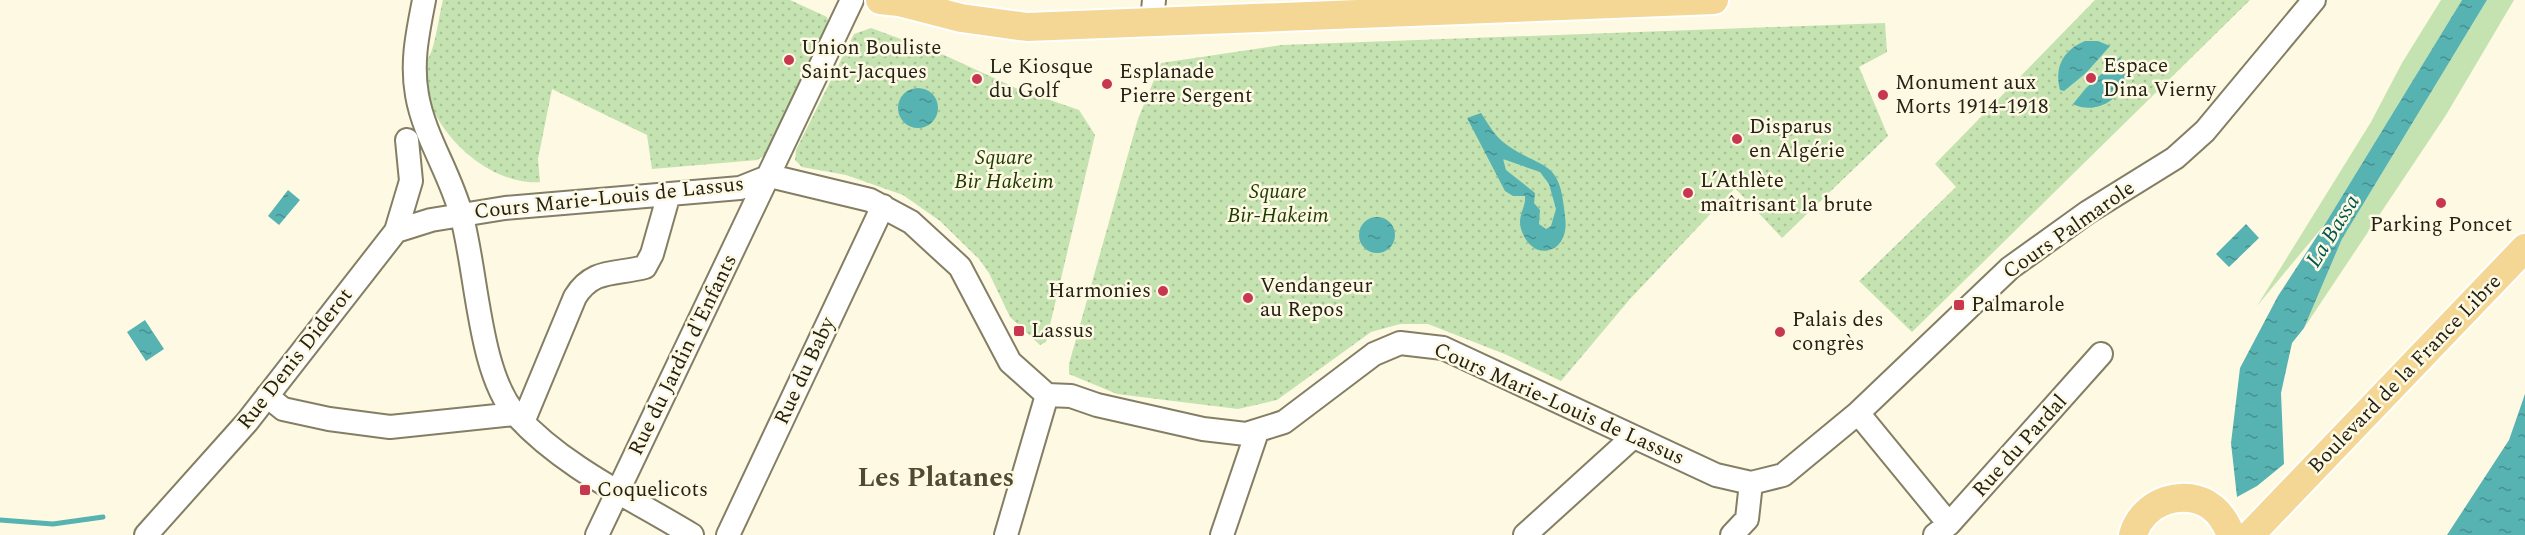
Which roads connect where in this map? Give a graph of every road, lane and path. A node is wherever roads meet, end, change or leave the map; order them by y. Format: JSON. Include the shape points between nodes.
{"nodes":[{"id":1,"x":424,"y":0,"type":"edge"},
{"id":2,"x":852,"y":0,"type":"edge"},
{"id":3,"x":1698,"y":0,"type":"edge"},
{"id":4,"x":1714,"y":0,"type":"edge"},
{"id":5,"x":2314,"y":0,"type":"edge"},
{"id":6,"x":883,"y":1,"type":"edge"},
{"id":7,"x":1532,"y":4,"type":"edge"},
{"id":8,"x":1276,"y":9,"type":"edge"},
{"id":9,"x":1153,"y":10,"type":"edge"},
{"id":10,"x":407,"y":140,"type":"dead end"},
{"id":11,"x":770,"y":176,"type":"junction"},
{"id":12,"x":669,"y":194,"type":"junction"},
{"id":13,"x":883,"y":206,"type":"junction"},
{"id":14,"x":461,"y":214,"type":"junction"},
{"id":15,"x":396,"y":231,"type":"junction"},
{"id":16,"x":2525,"y":248,"type":"edge"},
{"id":17,"x":992,"y":325,"type":"junction"},
{"id":18,"x":2101,"y":354,"type":"dead end"},
{"id":19,"x":1047,"y":395,"type":"junction"},
{"id":20,"x":267,"y":396,"type":"junction"},
{"id":21,"x":1071,"y":396,"type":"junction"},
{"id":22,"x":1858,"y":413,"type":"junction"},
{"id":23,"x":519,"y":418,"type":"junction"},
{"id":24,"x":1257,"y":432,"type":"junction"},
{"id":25,"x":1633,"y":437,"type":"junction"},
{"id":26,"x":1751,"y":483,"type":"junction"},
{"id":27,"x":619,"y":490,"type":"junction"},
{"id":28,"x":2283,"y":499,"type":"junction"},
{"id":29,"x":2213,"y":508,"type":"junction"},
{"id":30,"x":1752,"y":527,"type":"edge"},
{"id":31,"x":1942,"y":530,"type":"edge"},
{"id":32,"x":146,"y":535,"type":"edge"},
{"id":33,"x":597,"y":535,"type":"edge"},
{"id":34,"x":692,"y":535,"type":"edge"},
{"id":35,"x":728,"y":535,"type":"edge"},
{"id":36,"x":1006,"y":535,"type":"edge"},
{"id":37,"x":1222,"y":535,"type":"edge"},
{"id":38,"x":1525,"y":535,"type":"edge"},
{"id":39,"x":1732,"y":535,"type":"edge"},
{"id":40,"x":2133,"y":535,"type":"edge"},
{"id":41,"x":2231,"y":535,"type":"edge"},
{"id":42,"x":2250,"y":535,"type":"edge"}],
"edges":[{"from":1,"to":14,"type":"street","name":"Cours Marie-Louis de Lassus","via":[[414,48],[417,95]]},
{"from":2,"to":11,"type":"street","name":"Rue du Jardin d'Enfants"},
{"from":3,"to":4,"type":"main road"},
{"from":3,"to":7,"type":"main road"},
{"from":5,"to":22,"type":"street","name":"Cours Palmarole","via":[[2225,107],[2175,158],[2072,223],[2010,268]]},
{"from":6,"to":9,"type":"main road","via":[[893,15],[935,31],[1000,34]]},
{"from":7,"to":8,"type":"main road"},
{"from":8,"to":9,"type":"main road"},
{"from":10,"to":15,"type":"street","via":[[411,181]]},
{"from":11,"to":12,"type":"street","name":"Cours Marie-Louis de Lassus","via":[[740,188]]},
{"from":11,"to":13,"type":"street","name":"Cours Marie-Louis de Lassus","via":[[824,187]]},
{"from":11,"to":27,"type":"street","name":"Rue du Jardin d'Enfants"},
{"from":12,"to":14,"type":"street","name":"Cours Marie-Louis de Lassus"},
{"from":12,"to":23,"type":"street","via":[[645,267],[594,276],[584,282]]},
{"from":13,"to":17,"type":"street","name":"Cours Marie-Louis de Lassus","via":[[911,222],[954,262]]},
{"from":13,"to":35,"type":"street","name":"Rue du Baby"},
{"from":14,"to":15,"type":"street"},
{"from":14,"to":23,"type":"street","via":[[491,362]]},
{"from":15,"to":20,"type":"street","name":"Rue Denis Diderot"},
{"from":16,"to":28,"type":"main road","name":"Boulevard de la France Libre"},
{"from":17,"to":19,"type":"street","name":"Cours Marie-Louis de Lassus","via":[[1010,362]]},
{"from":17,"to":21,"type":"street","name":"Cours Marie-Louis de Lassus","via":[[1033,366]]},
{"from":18,"to":31,"type":"street","name":"Rue du Pardal"},
{"from":19,"to":21,"type":"street","name":"Cours Marie-Louis de Lassus"},
{"from":19,"to":36,"type":"street"},
{"from":20,"to":23,"type":"street","via":[[283,409],[390,427]]},
{"from":20,"to":32,"type":"street","name":"Rue Denis Diderot"},
{"from":21,"to":24,"type":"street","name":"Cours Marie-Louis de Lassus","via":[[1203,429]]},
{"from":22,"to":26,"type":"street","name":"Cours Palmarole","via":[[1783,475]]},
{"from":22,"to":31,"type":"street"},
{"from":23,"to":27,"type":"street","via":[[564,458]]},
{"from":24,"to":25,"type":"street","name":"Cours Marie-Louis de Lassus","via":[[1284,422],[1374,354],[1400,343],[1443,348]]},
{"from":24,"to":37,"type":"street"},
{"from":25,"to":26,"type":"street","name":"Cours Marie-Louis de Lassus","via":[[1716,475]]},
{"from":25,"to":38,"type":"street"},
{"from":26,"to":30,"type":"street"},
{"from":27,"to":33,"type":"street","name":"Rue du Jardin d'Enfants"},
{"from":27,"to":34,"type":"street"},
{"from":28,"to":29,"type":"main road","name":"Boulevard de la France Libre","via":[[2257,510]]},
{"from":28,"to":42,"type":"main road","name":"Boulevard de la France Libre"},
{"from":29,"to":40,"type":"main road","name":"Boulevard de la France Libre","via":[[2199,500],[2168,499],[2142,517]]},
{"from":29,"to":41,"type":"main road","via":[[2225,520]]},
{"from":30,"to":39,"type":"street"}]}
